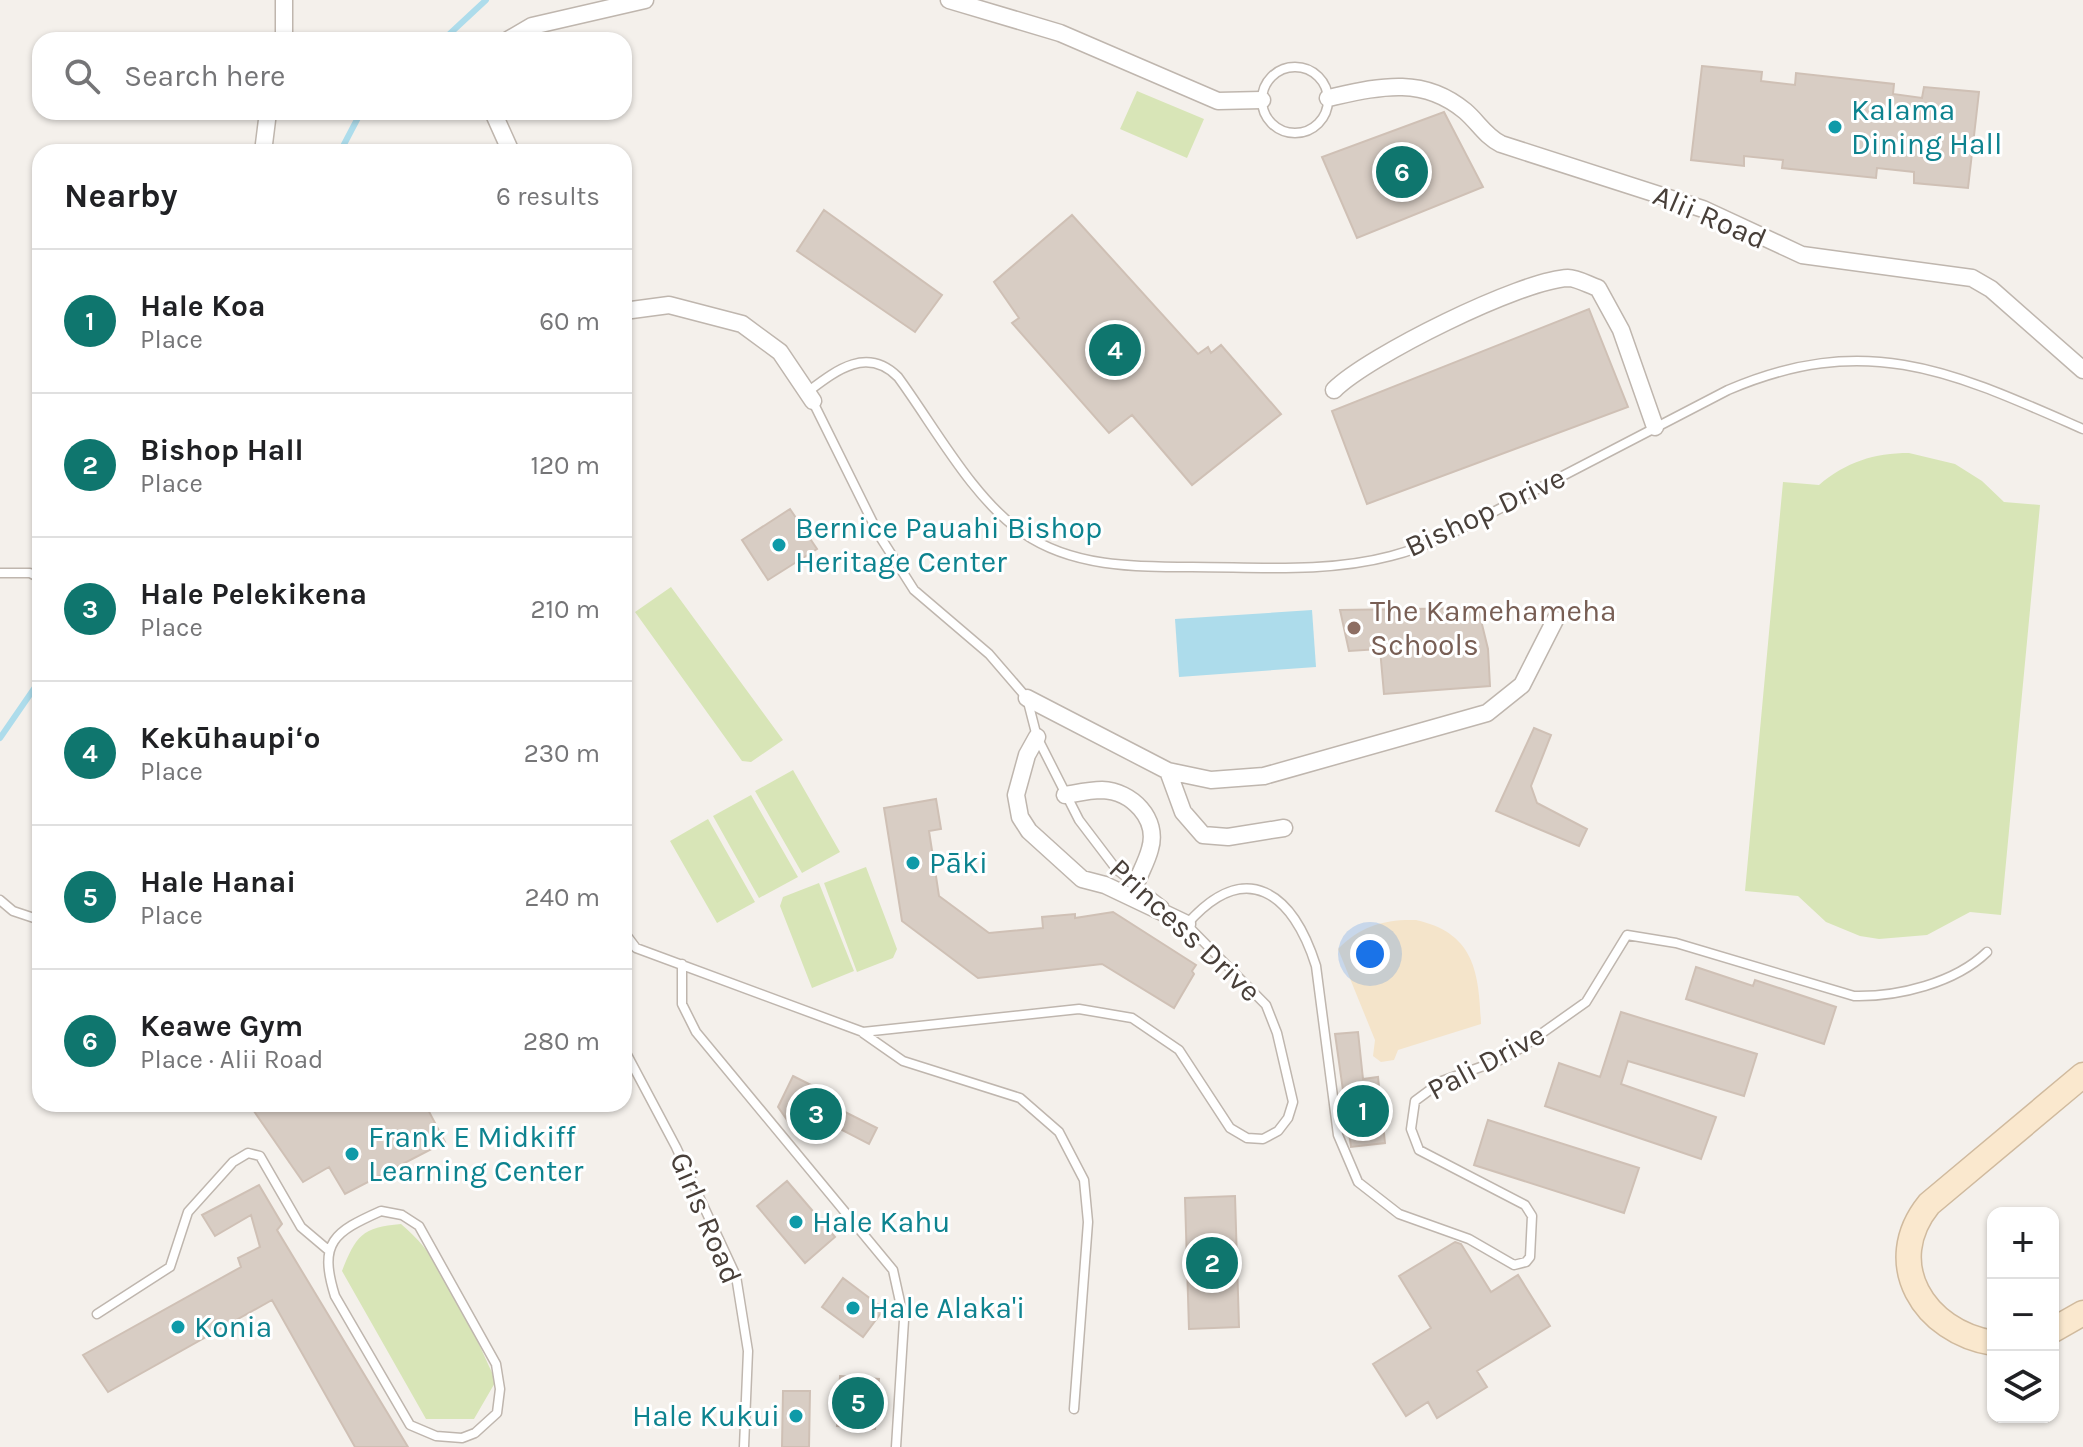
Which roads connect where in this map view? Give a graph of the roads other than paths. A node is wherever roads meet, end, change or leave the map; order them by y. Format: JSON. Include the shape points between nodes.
{"nodes":[{"id":1,"x":284,"y":0,"type":"edge"},
{"id":2,"x":645,"y":0,"type":"edge"},
{"id":3,"x":949,"y":0,"type":"edge"},
{"id":4,"x":284,"y":32,"type":"edge"},
{"id":5,"x":522,"y":32,"type":"edge"},
{"id":6,"x":1328,"y":98,"type":"junction"},
{"id":7,"x":1262,"y":100,"type":"junction"},
{"id":8,"x":267,"y":120,"type":"edge"},
{"id":9,"x":497,"y":120,"type":"edge"},
{"id":10,"x":264,"y":144,"type":"edge"},
{"id":11,"x":507,"y":144,"type":"edge"},
{"id":12,"x":632,"y":310,"type":"edge"},
{"id":13,"x":2083,"y":370,"type":"edge"},
{"id":14,"x":1334,"y":390,"type":"dead end"},
{"id":15,"x":809,"y":397,"type":"junction"},
{"id":16,"x":1655,"y":427,"type":"junction"},
{"id":17,"x":2083,"y":429,"type":"edge"},
{"id":18,"x":0,"y":573,"type":"edge"},
{"id":19,"x":32,"y":574,"type":"edge"},
{"id":20,"x":1555,"y":620,"type":"dead end"},
{"id":21,"x":1027,"y":698,"type":"junction"},
{"id":22,"x":1037,"y":737,"type":"junction"},
{"id":23,"x":1168,"y":771,"type":"junction"},
{"id":24,"x":1065,"y":795,"type":"junction"},
{"id":25,"x":1284,"y":828,"type":"dead end"},
{"id":26,"x":1136,"y":884,"type":"junction"},
{"id":27,"x":0,"y":900,"type":"edge"},
{"id":28,"x":32,"y":917,"type":"edge"},
{"id":29,"x":1187,"y":924,"type":"junction"},
{"id":30,"x":632,"y":943,"type":"edge"},
{"id":31,"x":1987,"y":952,"type":"dead end"},
{"id":32,"x":682,"y":964,"type":"junction"},
{"id":33,"x":863,"y":1032,"type":"junction"},
{"id":34,"x":632,"y":1064,"type":"edge"},
{"id":35,"x":2083,"y":1075,"type":"edge"},
{"id":36,"x":327,"y":1249,"type":"junction"},
{"id":37,"x":2083,"y":1313,"type":"edge"},
{"id":38,"x":97,"y":1314,"type":"dead end"},
{"id":39,"x":2059,"y":1327,"type":"edge"},
{"id":40,"x":1987,"y":1341,"type":"edge"},
{"id":41,"x":1074,"y":1409,"type":"dead end"},
{"id":42,"x":475,"y":1433,"type":"junction"},
{"id":43,"x":481,"y":1445,"type":"dead end"},
{"id":44,"x":744,"y":1447,"type":"edge"},
{"id":45,"x":896,"y":1447,"type":"edge"}],
"edges":[{"from":1,"to":4,"type":"street"},
{"from":2,"to":5,"type":"street"},
{"from":3,"to":7,"type":"street","via":[[1060,33],[1218,101]]},
{"from":6,"to":7,"type":"lane","via":[[1320,78],[1289,68],[1270,80]]},
{"from":6,"to":7,"type":"lane","via":[[1323,119],[1296,133],[1276,127]]},
{"from":6,"to":13,"type":"street","name":"Alii Road","via":[[1398,85],[1431,90],[1468,113],[1501,144],[1703,209],[1791,252],[1972,278]]},
{"from":8,"to":10,"type":"street"},
{"from":9,"to":11,"type":"street"},
{"from":12,"to":15,"type":"street","name":"Princess Drive","via":[[669,305],[742,324],[780,352]]},
{"from":14,"to":16,"type":"street","via":[[1350,375],[1436,328],[1526,289],[1570,278],[1598,288],[1621,330]]},
{"from":15,"to":16,"type":"lane","name":"Bishop Drive","via":[[853,362],[887,367],[986,499],[1019,530],[1082,560],[1159,567],[1311,567],[1389,557],[1449,534]]},
{"from":15,"to":21,"type":"lane","name":"Princess Drive","via":[[879,535],[914,590],[989,654]]},
{"from":16,"to":17,"type":"lane","name":"Bishop Drive","via":[[1751,380],[1803,366],[1856,361],[1954,374]]},
{"from":18,"to":19,"type":"lane"},
{"from":20,"to":23,"type":"street","via":[[1522,685],[1487,713],[1264,776],[1211,780]]},
{"from":21,"to":22,"type":"lane","name":"Princess Drive"},
{"from":21,"to":23,"type":"street"},
{"from":22,"to":24,"type":"lane","name":"Princess Drive"},
{"from":22,"to":29,"type":"street","via":[[1016,795],[1029,831],[1082,879]]},
{"from":23,"to":25,"type":"street","via":[[1183,812],[1203,835],[1228,837]]},
{"from":24,"to":26,"type":"lane","name":"Princess Drive","via":[[1092,839]]},
{"from":24,"to":26,"type":"street","via":[[1103,790],[1140,806],[1151,824],[1151,847]]},
{"from":26,"to":29,"type":"lane","name":"Princess Drive"},
{"from":27,"to":28,"type":"lane"},
{"from":29,"to":31,"type":"lane","name":"Pali Drive","via":[[1218,894],[1241,888],[1265,894],[1293,917],[1316,966],[1338,1135],[1358,1182],[1399,1214],[1469,1239],[1514,1265],[1530,1257],[1532,1216],[1525,1205],[1427,1157],[1414,1141],[1410,1115],[1425,1090],[1500,1060],[1586,1002],[1627,935],[1676,943],[1854,996],[1908,990],[1952,975]]},
{"from":29,"to":33,"type":"lane","name":"Princess Drive","via":[[1266,1005],[1277,1033],[1293,1102],[1278,1131],[1263,1139],[1247,1138],[1230,1128],[1179,1050],[1147,1026],[1118,1014],[1079,1009]]},
{"from":30,"to":32,"type":"lane","name":"Princess Drive"},
{"from":32,"to":33,"type":"lane","name":"Princess Drive"},
{"from":32,"to":45,"type":"lane","via":[[682,1004],[696,1032],[893,1270],[904,1320]]},
{"from":33,"to":41,"type":"lane","via":[[903,1061],[1020,1098],[1059,1132],[1084,1180],[1088,1222]]},
{"from":34,"to":44,"type":"lane","name":"Girls Road","via":[[736,1276],[748,1351]]},
{"from":35,"to":40,"type":"street","via":[[1929,1204],[1912,1230],[1910,1272],[1925,1303],[1959,1332]]},
{"from":36,"to":38,"type":"lane","via":[[301,1227],[260,1156],[248,1153],[233,1162],[188,1212],[170,1267]]},
{"from":36,"to":42,"type":"lane","via":[[335,1296],[410,1425],[436,1436]]},
{"from":36,"to":42,"type":"lane","via":[[343,1228],[381,1211],[419,1226],[496,1364],[497,1413]]},
{"from":37,"to":39,"type":"street"},
{"from":42,"to":43,"type":"lane"}]}
